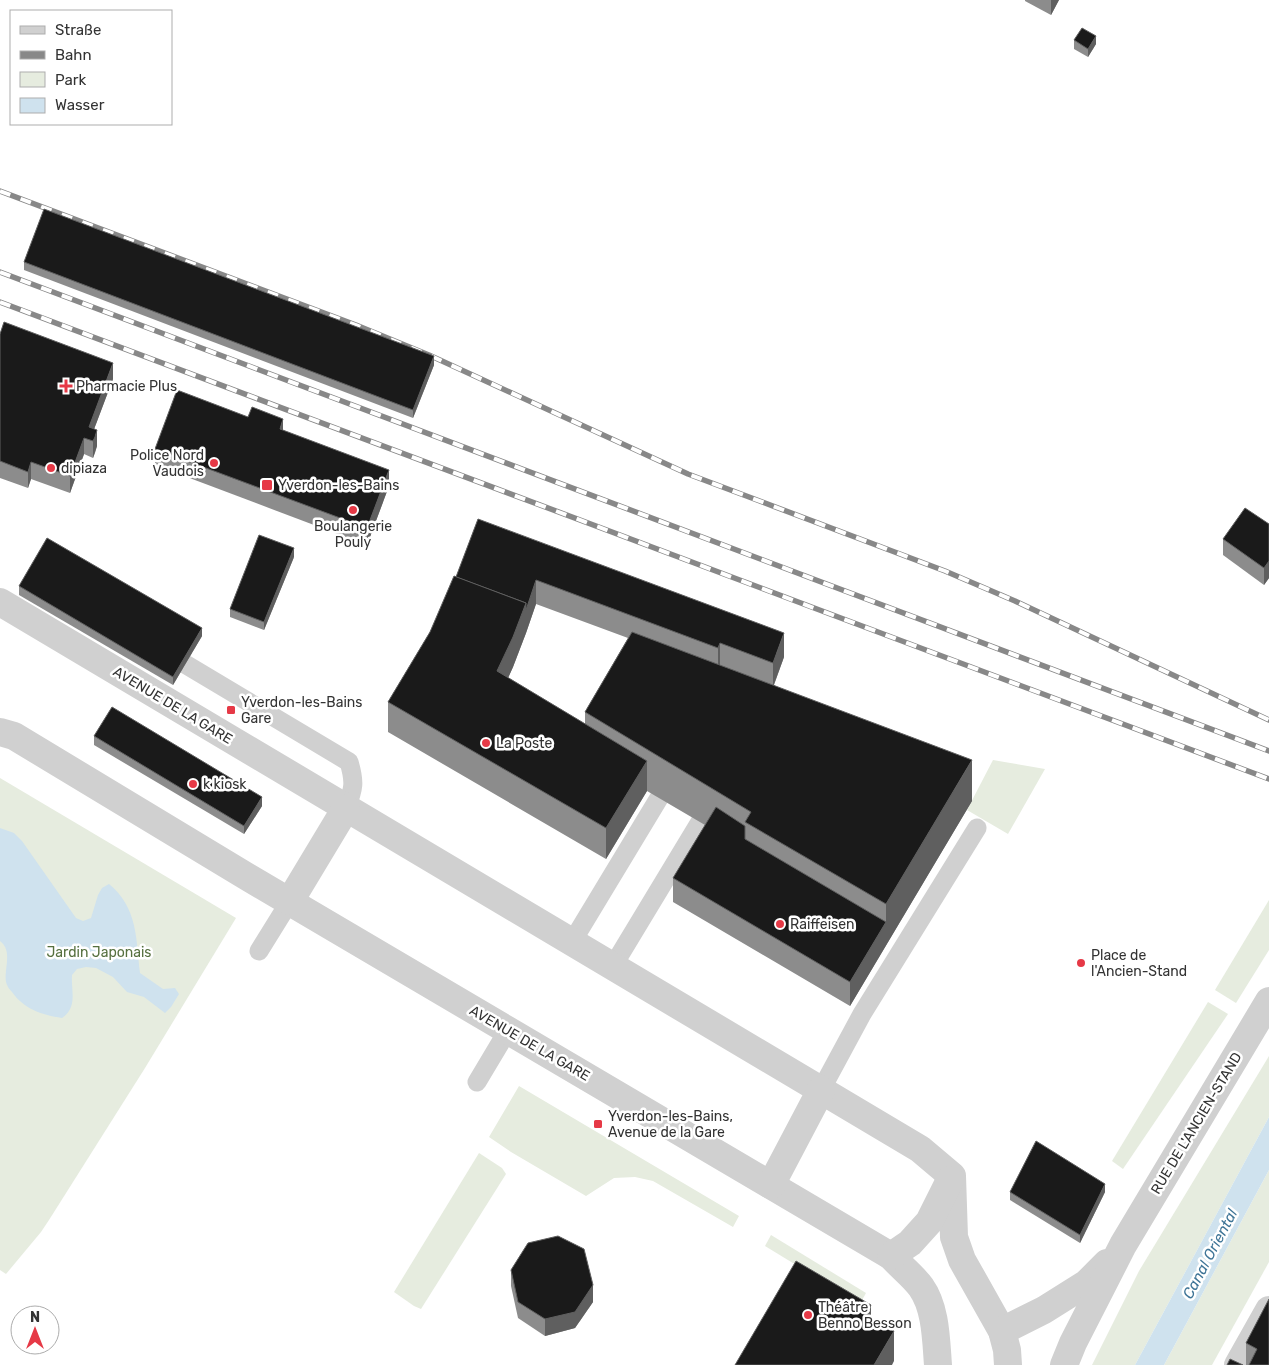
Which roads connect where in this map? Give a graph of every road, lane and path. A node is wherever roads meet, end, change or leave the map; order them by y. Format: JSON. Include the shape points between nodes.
{"nodes":[{"id":1,"x":0,"y":602,"type":"edge"},
{"id":2,"x":185,"y":664,"type":"edge"},
{"id":3,"x":0,"y":732,"type":"edge"},
{"id":4,"x":660,"y":798,"type":"edge"},
{"id":5,"x":346,"y":808,"type":"junction"},
{"id":6,"x":700,"y":822,"type":"edge"},
{"id":7,"x":977,"y":828,"type":"dead end"},
{"id":8,"x":290,"y":902,"type":"junction"},
{"id":9,"x":572,"y":942,"type":"junction"},
{"id":10,"x":259,"y":952,"type":"dead end"},
{"id":11,"x":613,"y":966,"type":"junction"},
{"id":12,"x":1269,"y":1001,"type":"edge"},
{"id":13,"x":508,"y":1030,"type":"junction"},
{"id":14,"x":476,"y":1082,"type":"dead end"},
{"id":15,"x":822,"y":1090,"type":"junction"},
{"id":16,"x":952,"y":1176,"type":"junction"},
{"id":17,"x":771,"y":1185,"type":"junction"},
{"id":18,"x":1123,"y":1245,"type":"junction"},
{"id":19,"x":891,"y":1256,"type":"junction"},
{"id":20,"x":1269,"y":1310,"type":"edge"},
{"id":21,"x":1002,"y":1331,"type":"junction"},
{"id":22,"x":938,"y":1365,"type":"edge"},
{"id":23,"x":1008,"y":1365,"type":"edge"},
{"id":24,"x":1064,"y":1365,"type":"edge"},
{"id":25,"x":1238,"y":1365,"type":"edge"}],
"edges":[{"from":1,"to":5,"type":"street","name":"AVENUE DE LA GARE","via":[[99,651]]},
{"from":2,"to":5,"type":"lane","via":[[349,762],[354,778],[353,792]]},
{"from":3,"to":8,"type":"street","name":"AVENUE DE LA GARE","via":[[14,736]]},
{"from":4,"to":9,"type":"lane"},
{"from":5,"to":8,"type":"street"},
{"from":5,"to":9,"type":"street","name":"AVENUE DE LA GARE"},
{"from":6,"to":11,"type":"lane"},
{"from":7,"to":15,"type":"lane","via":[[862,1014]]},
{"from":8,"to":10,"type":"lane"},
{"from":8,"to":13,"type":"street","name":"AVENUE DE LA GARE"},
{"from":9,"to":11,"type":"street","name":"AVENUE DE LA GARE"},
{"from":11,"to":15,"type":"street","name":"AVENUE DE LA GARE"},
{"from":12,"to":18,"type":"street","name":"RUE DE L'ANCIEN-STAND"},
{"from":13,"to":14,"type":"lane"},
{"from":13,"to":17,"type":"street","name":"AVENUE DE LA GARE"},
{"from":15,"to":16,"type":"street","name":"AVENUE DE LA GARE","via":[[920,1149]]},
{"from":15,"to":17,"type":"street"},
{"from":16,"to":19,"type":"street","via":[[930,1222],[910,1243]]},
{"from":16,"to":21,"type":"street","via":[[954,1237],[962,1260]]},
{"from":17,"to":19,"type":"street","name":"AVENUE DE LA GARE"},
{"from":18,"to":21,"type":"street","name":"RUE DE L'ANCIEN-STAND","via":[[1087,1283]]},
{"from":18,"to":24,"type":"street","name":"RUE DE L'ANCIEN-STAND"},
{"from":19,"to":22,"type":"street","name":"AVENUE DE LA GARE","via":[[927,1297]]},
{"from":20,"to":25,"type":"street"},
{"from":21,"to":23,"type":"street"}]}
